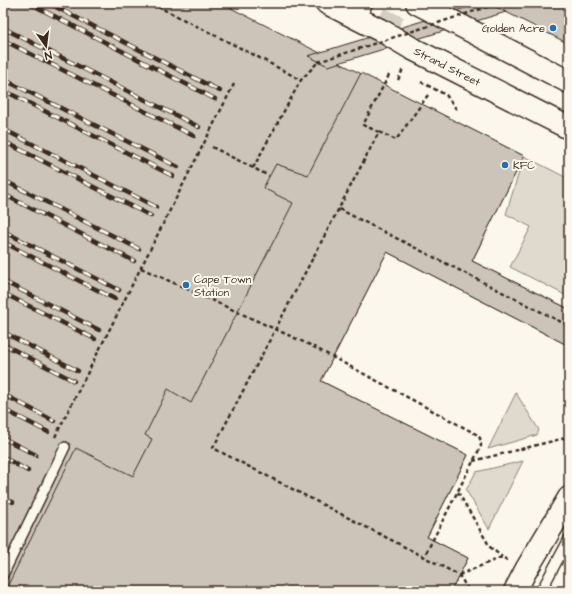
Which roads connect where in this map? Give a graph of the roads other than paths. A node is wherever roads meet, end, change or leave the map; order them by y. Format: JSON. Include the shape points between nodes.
{"nodes":[{"id":1,"x":327,"y":3,"type":"edge"},
{"id":2,"x":417,"y":3,"type":"edge"},
{"id":3,"x":357,"y":10,"type":"edge"},
{"id":4,"x":569,"y":82,"type":"edge"},
{"id":5,"x":569,"y":128,"type":"edge"},
{"id":6,"x":65,"y":447,"type":"dead end"},
{"id":7,"x":569,"y":498,"type":"edge"},
{"id":8,"x":569,"y":539,"type":"edge"},
{"id":9,"x":3,"y":575,"type":"edge"},
{"id":10,"x":515,"y":591,"type":"edge"},
{"id":11,"x":542,"y":591,"type":"edge"}],
"edges":[{"from":1,"to":3,"type":"main road","name":"Strand Street"},
{"from":2,"to":4,"type":"main road"},
{"from":3,"to":5,"type":"main road","name":"Strand Street","via":[[384,32],[411,48]]},
{"from":6,"to":9,"type":"lane"},
{"from":7,"to":10,"type":"main road"},
{"from":8,"to":11,"type":"lane"}]}
